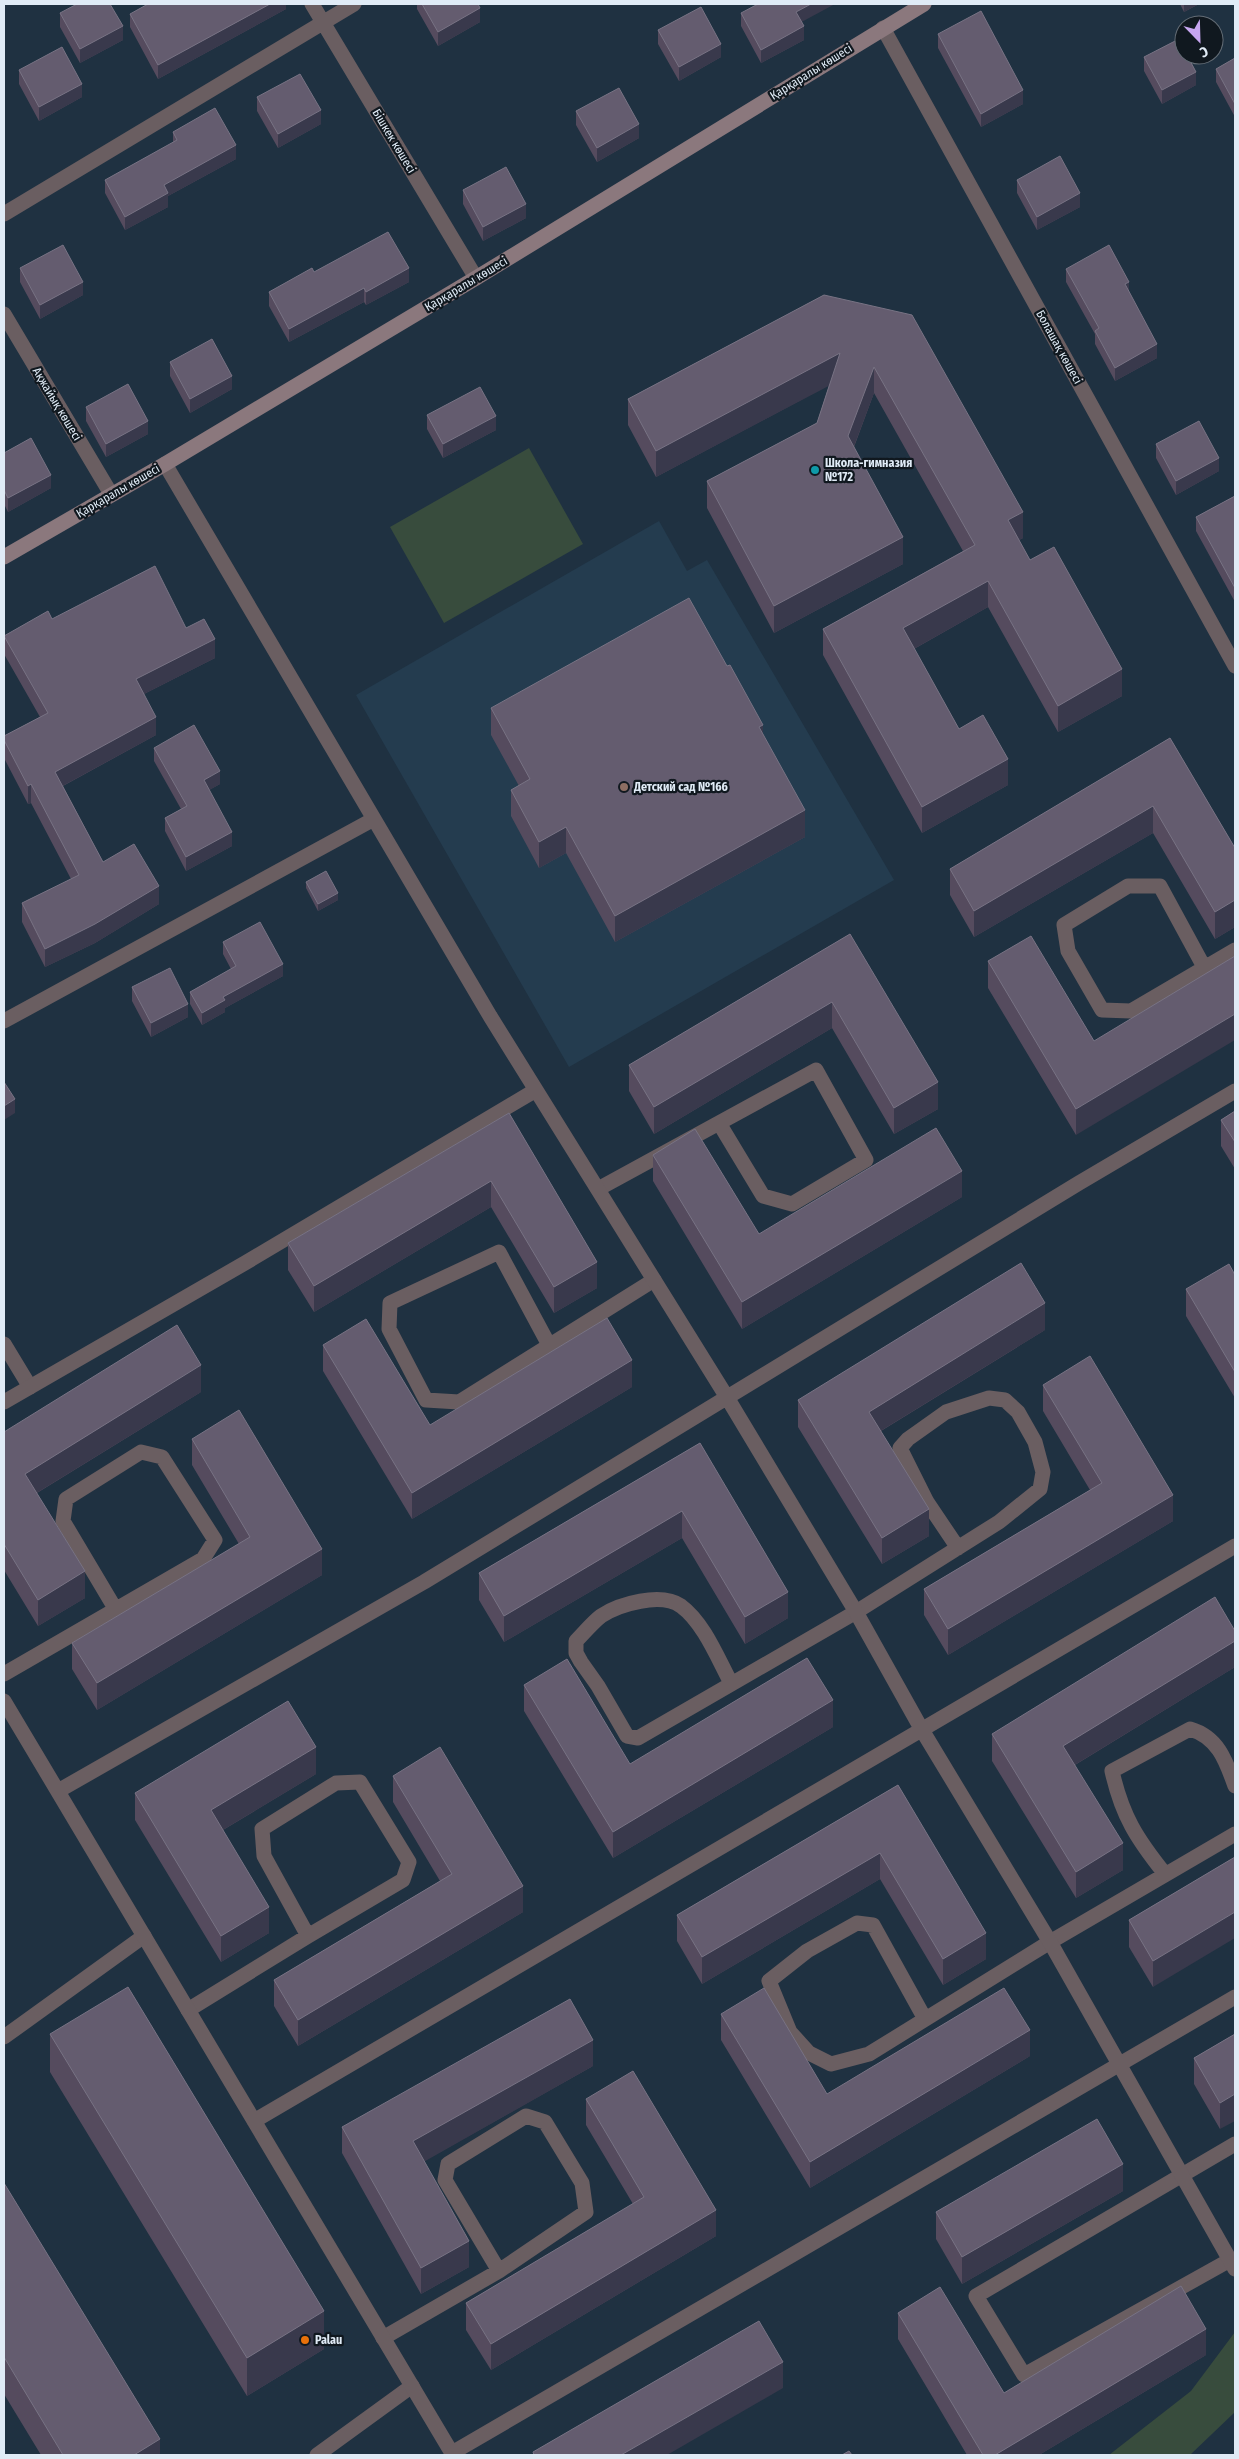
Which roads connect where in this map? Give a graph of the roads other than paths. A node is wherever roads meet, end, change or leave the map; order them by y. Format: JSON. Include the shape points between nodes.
{"nodes":[{"id":1,"x":312,"y":4,"type":"edge"},
{"id":2,"x":354,"y":4,"type":"edge"},
{"id":3,"x":924,"y":4,"type":"edge"},
{"id":4,"x":322,"y":22,"type":"junction"},
{"id":5,"x":883,"y":28,"type":"junction"},
{"id":6,"x":4,"y":214,"type":"edge"},
{"id":7,"x":476,"y":278,"type":"junction"},
{"id":8,"x":4,"y":314,"type":"edge"},
{"id":9,"x":165,"y":464,"type":"junction"},
{"id":10,"x":111,"y":494,"type":"junction"},
{"id":11,"x":4,"y":557,"type":"edge"},
{"id":12,"x":1235,"y":666,"type":"edge"},
{"id":13,"x":374,"y":819,"type":"junction"},
{"id":14,"x":1235,"y":950,"type":"edge"},
{"id":15,"x":1204,"y":967,"type":"junction"},
{"id":16,"x":4,"y":1021,"type":"edge"},
{"id":17,"x":536,"y":1090,"type":"junction"},
{"id":18,"x":1235,"y":1091,"type":"edge"},
{"id":19,"x":719,"y":1123,"type":"junction"},
{"id":20,"x":598,"y":1189,"type":"junction"},
{"id":21,"x":654,"y":1280,"type":"junction"},
{"id":22,"x":4,"y":1344,"type":"edge"},
{"id":23,"x":549,"y":1345,"type":"junction"},
{"id":24,"x":30,"y":1387,"type":"junction"},
{"id":25,"x":728,"y":1398,"type":"junction"},
{"id":26,"x":4,"y":1402,"type":"edge"},
{"id":27,"x":1235,"y":1546,"type":"edge"},
{"id":28,"x":958,"y":1548,"type":"junction"},
{"id":29,"x":116,"y":1610,"type":"junction"},
{"id":30,"x":856,"y":1612,"type":"junction"},
{"id":31,"x":4,"y":1674,"type":"edge"},
{"id":32,"x":731,"y":1683,"type":"junction"},
{"id":33,"x":4,"y":1701,"type":"edge"},
{"id":34,"x":922,"y":1730,"type":"junction"},
{"id":35,"x":1235,"y":1786,"type":"edge"},
{"id":36,"x":58,"y":1791,"type":"junction"},
{"id":37,"x":1235,"y":1834,"type":"edge"},
{"id":38,"x":1165,"y":1874,"type":"junction"},
{"id":39,"x":144,"y":1936,"type":"junction"},
{"id":40,"x":308,"y":1936,"type":"junction"},
{"id":41,"x":1050,"y":1942,"type":"junction"},
{"id":42,"x":1235,"y":1997,"type":"edge"},
{"id":43,"x":188,"y":2010,"type":"junction"},
{"id":44,"x":925,"y":2019,"type":"junction"},
{"id":45,"x":4,"y":2037,"type":"edge"},
{"id":46,"x":1120,"y":2064,"type":"junction"},
{"id":47,"x":254,"y":2121,"type":"junction"},
{"id":48,"x":1235,"y":2144,"type":"edge"},
{"id":49,"x":1182,"y":2176,"type":"junction"},
{"id":50,"x":1233,"y":2264,"type":"edge"},
{"id":51,"x":499,"y":2271,"type":"junction"},
{"id":52,"x":383,"y":2338,"type":"junction"},
{"id":53,"x":412,"y":2386,"type":"junction"},
{"id":54,"x":317,"y":2455,"type":"edge"},
{"id":55,"x":451,"y":2455,"type":"edge"}],
"edges":[{"from":1,"to":4,"type":"street","name":"Бішкек көшесі"},
{"from":2,"to":4,"type":"street"},
{"from":3,"to":5,"type":"street","name":"Қарқаралы көшесі"},
{"from":4,"to":6,"type":"street"},
{"from":4,"to":7,"type":"street","name":"Бішкек көшесі"},
{"from":5,"to":7,"type":"street","name":"Қарқаралы көшесі"},
{"from":5,"to":12,"type":"street","name":"Болашақ көшесі"},
{"from":7,"to":9,"type":"street","name":"Қарқаралы көшесі"},
{"from":8,"to":10,"type":"street","name":"Ақжайық көшесі"},
{"from":9,"to":10,"type":"street","name":"Қарқаралы көшесі"},
{"from":9,"to":13,"type":"street"},
{"from":10,"to":11,"type":"street","name":"Қарқаралы көшесі"},
{"from":13,"to":16,"type":"street"},
{"from":13,"to":17,"type":"street"},
{"from":14,"to":15,"type":"street"},
{"from":15,"to":15,"type":"street","via":[[1131,1012],[1102,1010],[1068,950],[1064,925],[1128,886],[1160,886]]},
{"from":17,"to":20,"type":"street"},
{"from":17,"to":24,"type":"street"},
{"from":18,"to":25,"type":"street"},
{"from":19,"to":19,"type":"street","via":[[816,1070],[866,1160],[792,1204],[763,1196]]},
{"from":19,"to":20,"type":"street"},
{"from":20,"to":21,"type":"street"},
{"from":21,"to":23,"type":"street"},
{"from":21,"to":25,"type":"street"},
{"from":22,"to":24,"type":"street"},
{"from":23,"to":23,"type":"street","via":[[458,1402],[426,1400],[389,1329],[390,1303],[499,1252]]},
{"from":24,"to":26,"type":"street"},
{"from":25,"to":30,"type":"street"},
{"from":25,"to":36,"type":"street","via":[[424,1582]]},
{"from":27,"to":34,"type":"street"},
{"from":28,"to":28,"type":"street","via":[[999,1522],[1040,1489],[1043,1472],[1035,1442],[1018,1412],[1004,1400],[989,1398],[946,1412],[900,1448],[927,1502]]},
{"from":28,"to":30,"type":"street"},
{"from":29,"to":29,"type":"street","via":[[203,1559],[215,1540],[162,1457],[141,1452],[66,1499],[63,1521]]},
{"from":29,"to":31,"type":"street"},
{"from":30,"to":32,"type":"street"},
{"from":30,"to":34,"type":"street"},
{"from":32,"to":32,"type":"street","via":[[705,1634],[680,1606],[660,1600],[644,1599],[601,1616],[576,1641],[580,1662],[627,1736],[638,1738]]},
{"from":33,"to":36,"type":"street"},
{"from":34,"to":41,"type":"street"},
{"from":34,"to":47,"type":"street"},
{"from":35,"to":38,"type":"street","via":[[1216,1743],[1203,1733],[1190,1729],[1112,1771],[1118,1800],[1138,1841]]},
{"from":36,"to":39,"type":"street"},
{"from":37,"to":38,"type":"street"},
{"from":38,"to":41,"type":"street"},
{"from":39,"to":43,"type":"street"},
{"from":39,"to":45,"type":"street"},
{"from":40,"to":40,"type":"street","via":[[403,1880],[409,1862],[360,1782],[336,1783],[262,1829],[264,1856]]},
{"from":40,"to":43,"type":"street"},
{"from":41,"to":44,"type":"street"},
{"from":41,"to":46,"type":"street"},
{"from":42,"to":46,"type":"street"},
{"from":43,"to":47,"type":"street"},
{"from":44,"to":44,"type":"street","via":[[869,2054],[831,2064],[809,2053],[790,2032],[769,1981],[807,1950],[857,1923],[873,1925]]},
{"from":46,"to":49,"type":"street"},
{"from":46,"to":55,"type":"street"},
{"from":47,"to":52,"type":"street"},
{"from":48,"to":49,"type":"street"},
{"from":49,"to":50,"type":"street"},
{"from":49,"to":50,"type":"street","via":[[976,2296],[1024,2375]]},
{"from":51,"to":51,"type":"street","via":[[586,2212],[582,2183],[545,2122],[526,2116],[448,2164],[445,2180]]},
{"from":51,"to":52,"type":"street"},
{"from":52,"to":53,"type":"street"},
{"from":53,"to":54,"type":"street"},
{"from":53,"to":55,"type":"street"}]}
